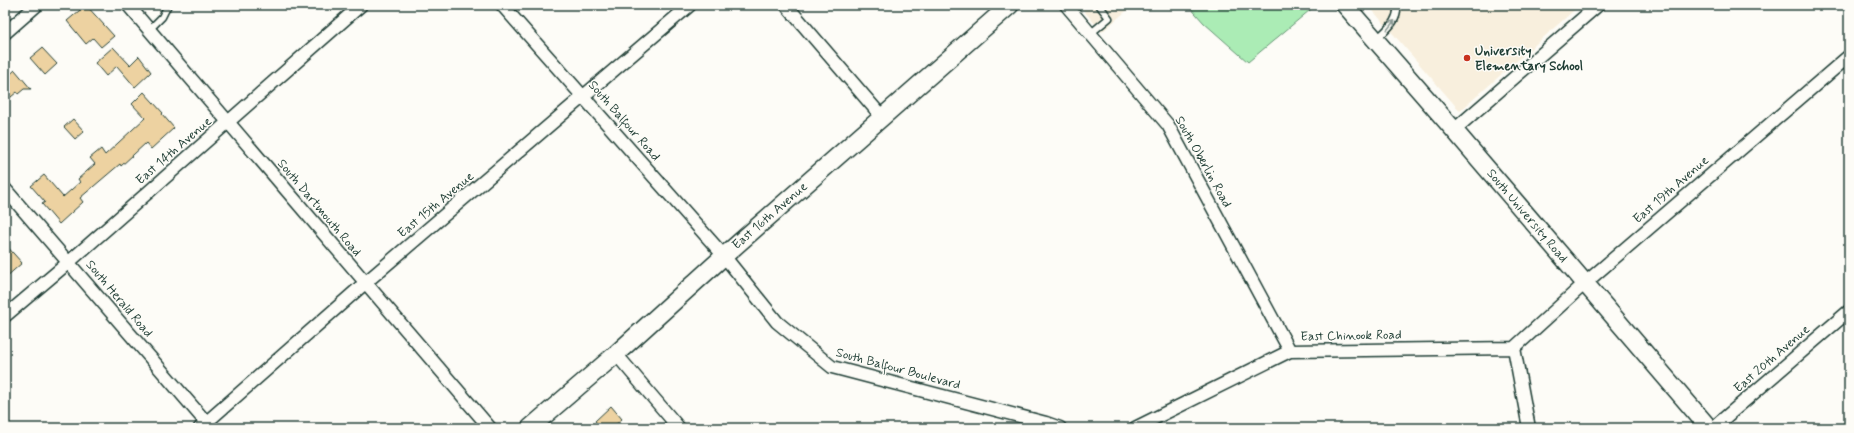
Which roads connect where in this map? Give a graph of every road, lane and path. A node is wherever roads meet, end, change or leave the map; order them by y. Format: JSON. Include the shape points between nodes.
{"nodes":[{"id":1,"x":37,"y":5,"type":"edge"},
{"id":2,"x":128,"y":5,"type":"edge"},
{"id":3,"x":168,"y":5,"type":"edge"},
{"id":4,"x":361,"y":5,"type":"edge"},
{"id":5,"x":502,"y":5,"type":"edge"},
{"id":6,"x":690,"y":5,"type":"edge"},
{"id":7,"x":786,"y":5,"type":"edge"},
{"id":8,"x":1010,"y":5,"type":"edge"},
{"id":9,"x":1098,"y":5,"type":"edge"},
{"id":10,"x":1345,"y":5,"type":"edge"},
{"id":11,"x":1397,"y":5,"type":"edge"},
{"id":12,"x":1598,"y":5,"type":"edge"},
{"id":13,"x":1070,"y":7,"type":"edge"},
{"id":14,"x":149,"y":30,"type":"junction"},
{"id":15,"x":5,"y":33,"type":"edge"},
{"id":16,"x":1090,"y":34,"type":"junction"},
{"id":17,"x":1376,"y":40,"type":"junction"},
{"id":18,"x":1849,"y":56,"type":"edge"},
{"id":19,"x":585,"y":97,"type":"junction"},
{"id":20,"x":883,"y":118,"type":"junction"},
{"id":21,"x":228,"y":122,"type":"junction"},
{"id":22,"x":1454,"y":130,"type":"junction"},
{"id":23,"x":5,"y":189,"type":"edge"},
{"id":24,"x":724,"y":256,"type":"junction"},
{"id":25,"x":70,"y":262,"type":"junction"},
{"id":26,"x":365,"y":283,"type":"junction"},
{"id":27,"x":1584,"y":284,"type":"junction"},
{"id":28,"x":1849,"y":310,"type":"edge"},
{"id":29,"x":5,"y":316,"type":"edge"},
{"id":30,"x":1514,"y":348,"type":"junction"},
{"id":31,"x":1290,"y":351,"type":"junction"},
{"id":32,"x":616,"y":354,"type":"junction"},
{"id":33,"x":206,"y":426,"type":"edge"},
{"id":34,"x":672,"y":426,"type":"edge"},
{"id":35,"x":490,"y":428,"type":"edge"},
{"id":36,"x":530,"y":428,"type":"edge"},
{"id":37,"x":1060,"y":428,"type":"edge"},
{"id":38,"x":1135,"y":428,"type":"edge"},
{"id":39,"x":1529,"y":428,"type":"edge"},
{"id":40,"x":1709,"y":428,"type":"edge"},
{"id":41,"x":1713,"y":428,"type":"edge"}],
"edges":[{"from":1,"to":15,"type":"street"},
{"from":2,"to":14,"type":"street","name":"South Dartmouth Road"},
{"from":3,"to":14,"type":"lane","via":[[162,17]]},
{"from":4,"to":21,"type":"street","name":"East 14th Avenue"},
{"from":5,"to":19,"type":"street","name":"South Balfour Road"},
{"from":6,"to":19,"type":"street","name":"East 15th Avenue"},
{"from":7,"to":20,"type":"street"},
{"from":8,"to":20,"type":"main road","name":"East 16th Avenue"},
{"from":9,"to":16,"type":"lane","via":[[1109,18]]},
{"from":10,"to":17,"type":"main road","name":"South University Road"},
{"from":17,"to":11,"type":"lane","one_way":true,"via":[[1397,16]]},
{"from":12,"to":22,"type":"street"},
{"from":13,"to":16,"type":"street","name":"South Oberlin Road"},
{"from":14,"to":21,"type":"street","name":"South Dartmouth Road"},
{"from":16,"to":31,"type":"street","name":"South Oberlin Road","via":[[1168,125]]},
{"from":17,"to":22,"type":"main road","name":"South University Road"},
{"from":18,"to":27,"type":"street","name":"East 19th Avenue"},
{"from":19,"to":24,"type":"street","name":"South Balfour Road"},
{"from":19,"to":26,"type":"street","name":"East 15th Avenue"},
{"from":20,"to":24,"type":"main road","name":"East 16th Avenue"},
{"from":21,"to":25,"type":"street","name":"East 14th Avenue"},
{"from":21,"to":26,"type":"street","name":"South Dartmouth Road"},
{"from":22,"to":27,"type":"main road","name":"South University Road"},
{"from":23,"to":25,"type":"street","name":"South Herald Road"},
{"from":24,"to":32,"type":"main road","name":"East 16th Avenue"},
{"from":24,"to":37,"type":"street","name":"South Balfour Boulevard","via":[[778,322],[832,367]]},
{"from":25,"to":29,"type":"street","name":"East 14th Avenue"},
{"from":25,"to":33,"type":"street","name":"South Herald Road"},
{"from":26,"to":33,"type":"street","name":"East 15th Avenue"},
{"from":26,"to":35,"type":"street","name":"South Dartmouth Road"},
{"from":27,"to":30,"type":"street","name":"East 19th Avenue"},
{"from":27,"to":40,"type":"main road","name":"South University Road"},
{"from":28,"to":41,"type":"street","name":"East 20th Avenue"},
{"from":30,"to":31,"type":"street","name":"East Chinook Road"},
{"from":30,"to":39,"type":"street"},
{"from":31,"to":38,"type":"street","name":"East Chinook Road"},
{"from":32,"to":34,"type":"street"},
{"from":32,"to":36,"type":"main road","name":"East 16th Avenue"}]}
